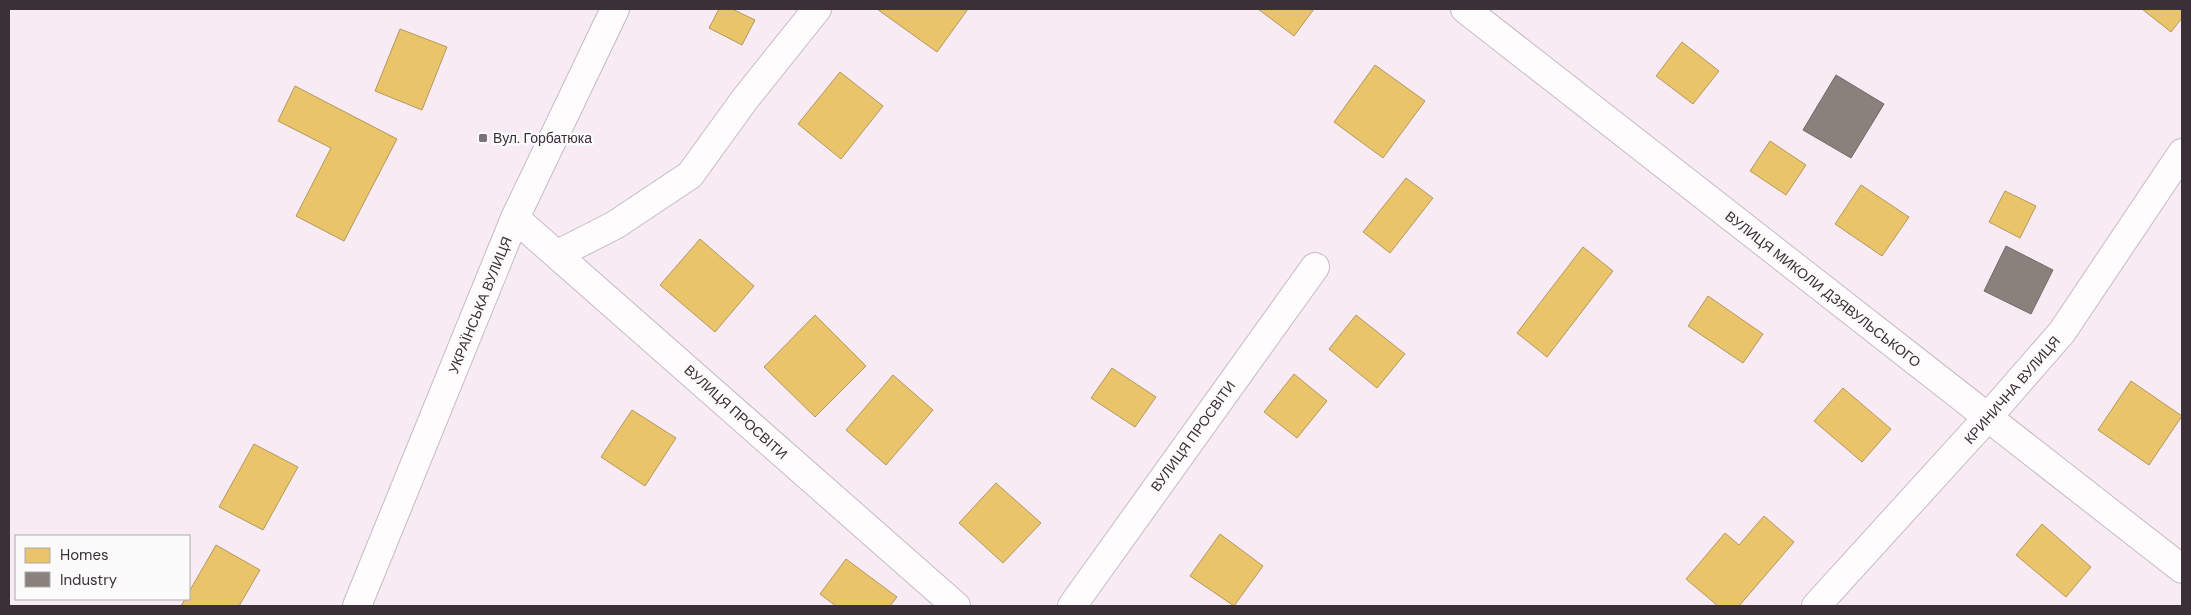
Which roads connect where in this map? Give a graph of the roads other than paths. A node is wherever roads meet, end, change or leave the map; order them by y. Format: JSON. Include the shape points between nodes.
{"nodes":[{"id":1,"x":615,"y":9,"type":"edge"},
{"id":2,"x":817,"y":9,"type":"edge"},
{"id":3,"x":1464,"y":9,"type":"edge"},
{"id":4,"x":2182,"y":153,"type":"edge"},
{"id":5,"x":515,"y":218,"type":"junction"},
{"id":6,"x":558,"y":254,"type":"junction"},
{"id":7,"x":1315,"y":267,"type":"dead end"},
{"id":8,"x":1988,"y":417,"type":"junction"},
{"id":9,"x":2182,"y":569,"type":"edge"},
{"id":10,"x":357,"y":606,"type":"edge"},
{"id":11,"x":956,"y":606,"type":"edge"},
{"id":12,"x":1072,"y":606,"type":"edge"},
{"id":13,"x":1816,"y":606,"type":"edge"}],
"edges":[{"from":1,"to":5,"type":"street","name":"УКРАЇНСЬКА ВУЛИЦЯ"},
{"from":2,"to":6,"type":"street","via":[[690,175],[615,225]]},
{"from":3,"to":8,"type":"street","name":"ВУЛИЦЯ МИКОЛИ ДЗЯВУЛЬСЬКОГО"},
{"from":4,"to":8,"type":"street","name":"КРИНИЧНА ВУЛИЦЯ","via":[[2062,332]]},
{"from":5,"to":6,"type":"street","name":"ВУЛИЦЯ ПРОСВІТИ"},
{"from":5,"to":10,"type":"street","name":"УКРАЇНСЬКА ВУЛИЦЯ"},
{"from":6,"to":11,"type":"street","name":"ВУЛИЦЯ ПРОСВІТИ"},
{"from":7,"to":12,"type":"street","name":"ВУЛИЦЯ ПРОСВІТИ"},
{"from":8,"to":9,"type":"street","name":"ВУЛИЦЯ МИКОЛИ ДЗЯВУЛЬСЬКОГО"},
{"from":8,"to":13,"type":"street","name":"КРИНИЧНА ВУЛИЦЯ"}]}
